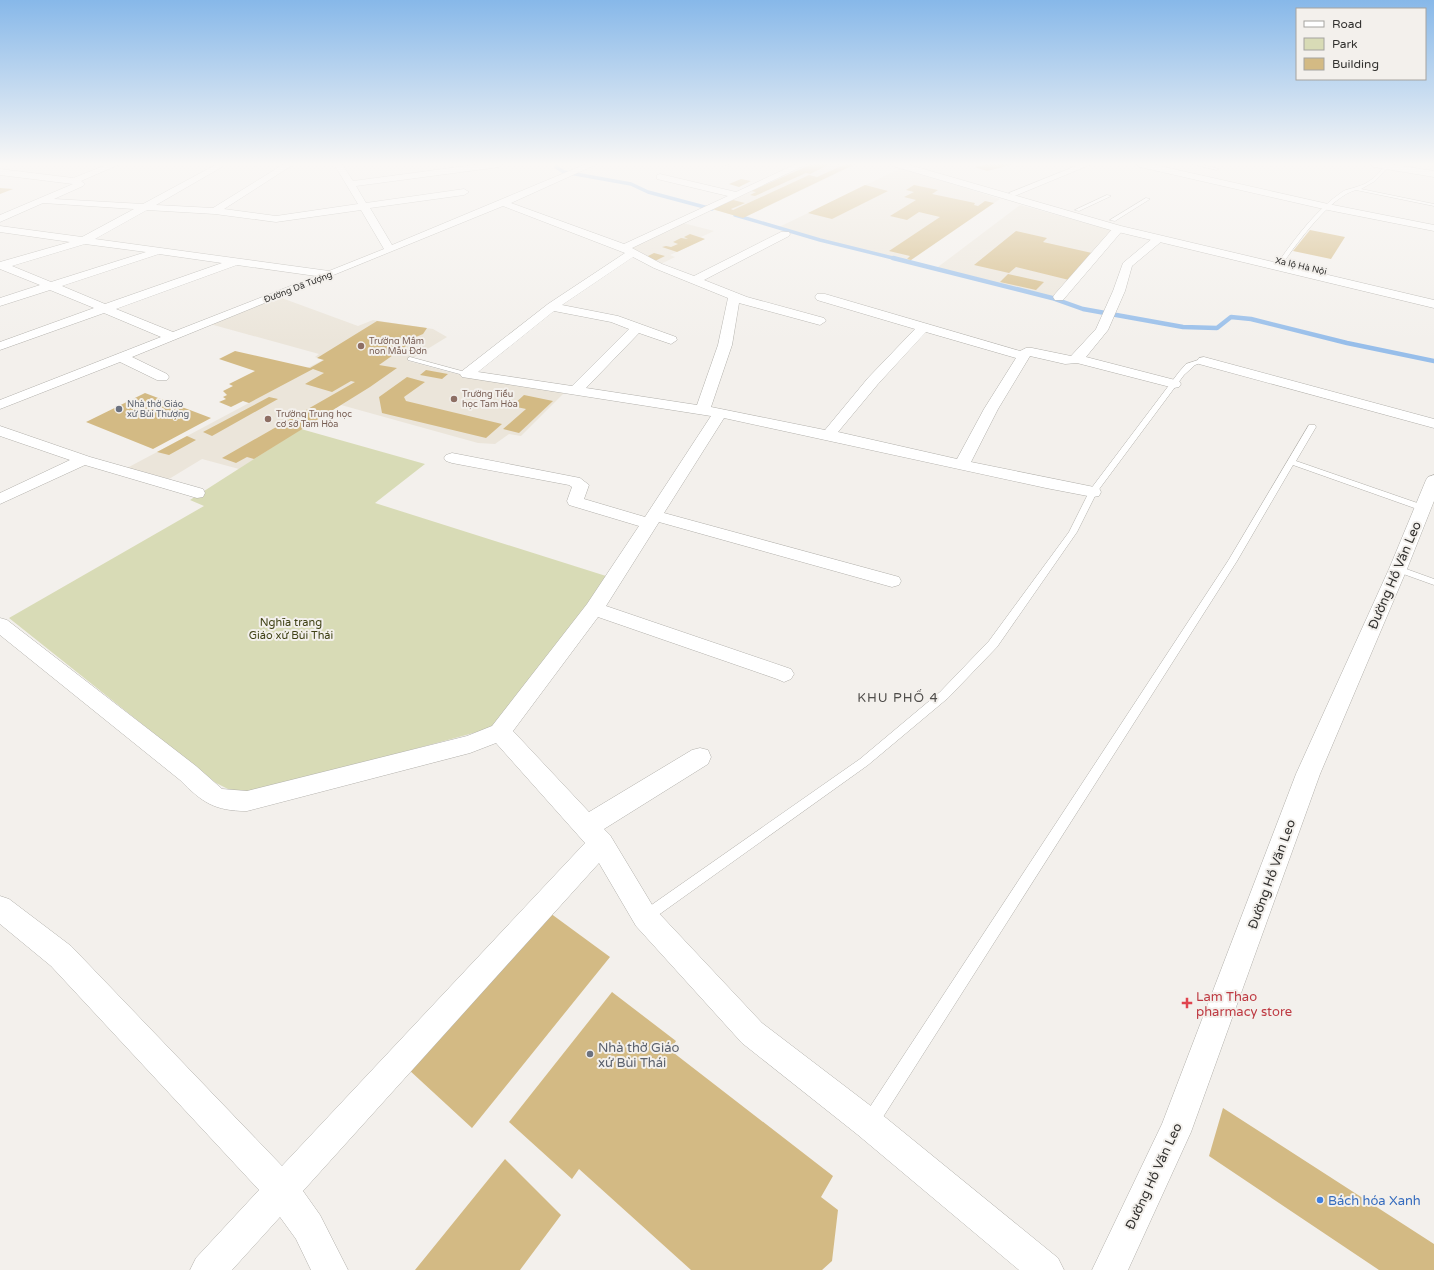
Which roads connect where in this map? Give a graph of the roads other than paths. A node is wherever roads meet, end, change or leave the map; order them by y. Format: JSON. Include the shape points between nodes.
{"nodes":[{"id":1,"x":113,"y":223,"type":"edge"},
{"id":2,"x":374,"y":223,"type":"edge"},
{"id":3,"x":455,"y":223,"type":"edge"},
{"id":4,"x":556,"y":223,"type":"edge"},
{"id":5,"x":680,"y":223,"type":"edge"},
{"id":6,"x":1108,"y":223,"type":"edge"},
{"id":7,"x":1111,"y":223,"type":"edge"},
{"id":8,"x":1313,"y":223,"type":"edge"},
{"id":9,"x":1410,"y":223,"type":"edge"},
{"id":10,"x":1115,"y":225,"type":"junction"},
{"id":11,"x":1434,"y":228,"type":"edge"},
{"id":12,"x":0,"y":229,"type":"edge"},
{"id":13,"x":785,"y":234,"type":"dead end"},
{"id":14,"x":1158,"y":239,"type":"junction"},
{"id":15,"x":82,"y":241,"type":"junction"},
{"id":16,"x":390,"y":250,"type":"junction"},
{"id":17,"x":629,"y":250,"type":"junction"},
{"id":18,"x":160,"y":252,"type":"junction"},
{"id":19,"x":236,"y":262,"type":"junction"},
{"id":20,"x":1281,"y":262,"type":"junction"},
{"id":21,"x":1,"y":266,"type":"edge"},
{"id":22,"x":331,"y":274,"type":"junction"},
{"id":23,"x":694,"y":281,"type":"junction"},
{"id":24,"x":50,"y":287,"type":"junction"},
{"id":25,"x":1434,"y":295,"type":"edge"},
{"id":26,"x":734,"y":296,"type":"junction"},
{"id":27,"x":821,"y":297,"type":"dead end"},
{"id":28,"x":1059,"y":297,"type":"dead end"},
{"id":29,"x":0,"y":302,"type":"edge"},
{"id":30,"x":1434,"y":304,"type":"edge"},
{"id":31,"x":552,"y":307,"type":"junction"},
{"id":32,"x":105,"y":309,"type":"junction"},
{"id":33,"x":820,"y":321,"type":"dead end"},
{"id":34,"x":638,"y":327,"type":"junction"},
{"id":35,"x":923,"y":328,"type":"junction"},
{"id":36,"x":173,"y":337,"type":"junction"},
{"id":37,"x":672,"y":340,"type":"dead end"},
{"id":38,"x":0,"y":346,"type":"edge"},
{"id":39,"x":1022,"y":356,"type":"junction"},
{"id":40,"x":120,"y":357,"type":"junction"},
{"id":41,"x":410,"y":359,"type":"dead end"},
{"id":42,"x":1077,"y":359,"type":"junction"},
{"id":43,"x":1204,"y":361,"type":"joint"},
{"id":44,"x":467,"y":374,"type":"junction"},
{"id":45,"x":162,"y":377,"type":"dead end"},
{"id":46,"x":1174,"y":384,"type":"junction"},
{"id":47,"x":575,"y":391,"type":"junction"},
{"id":48,"x":0,"y":405,"type":"edge"},
{"id":49,"x":702,"y":411,"type":"junction"},
{"id":50,"x":720,"y":413,"type":"junction"},
{"id":51,"x":1434,"y":424,"type":"edge"},
{"id":52,"x":1312,"y":426,"type":"dead end"},
{"id":53,"x":0,"y":431,"type":"edge"},
{"id":54,"x":829,"y":434,"type":"junction"},
{"id":55,"x":452,"y":458,"type":"dead end"},
{"id":56,"x":84,"y":460,"type":"junction"},
{"id":57,"x":1291,"y":462,"type":"junction"},
{"id":58,"x":961,"y":465,"type":"junction"},
{"id":59,"x":1434,"y":480,"type":"edge"},
{"id":60,"x":1093,"y":492,"type":"junction"},
{"id":61,"x":197,"y":493,"type":"dead end"},
{"id":62,"x":0,"y":499,"type":"edge"},
{"id":63,"x":1423,"y":508,"type":"junction"},
{"id":64,"x":651,"y":519,"type":"junction"},
{"id":65,"x":1398,"y":569,"type":"junction"},
{"id":66,"x":892,"y":581,"type":"dead end"},
{"id":67,"x":1434,"y":582,"type":"edge"},
{"id":68,"x":594,"y":609,"type":"junction"},
{"id":69,"x":0,"y":625,"type":"edge"},
{"id":70,"x":784,"y":674,"type":"dead end"},
{"id":71,"x":500,"y":732,"type":"junction"},
{"id":72,"x":700,"y":757,"type":"dead end"},
{"id":73,"x":594,"y":834,"type":"junction"},
{"id":74,"x":0,"y":908,"type":"edge"},
{"id":75,"x":645,"y":917,"type":"junction"},
{"id":76,"x":869,"y":1124,"type":"junction"},
{"id":77,"x":281,"y":1190,"type":"junction"},
{"id":78,"x":208,"y":1270,"type":"edge"},
{"id":79,"x":330,"y":1270,"type":"edge"},
{"id":80,"x":1046,"y":1270,"type":"edge"},
{"id":81,"x":1110,"y":1270,"type":"edge"}],
"edges":[{"from":1,"to":15,"type":"street"},
{"from":2,"to":16,"type":"street"},
{"from":3,"to":16,"type":"street","name":"Đường Dã Tượng"},
{"from":4,"to":17,"type":"street"},
{"from":5,"to":17,"type":"street"},
{"from":6,"to":10,"type":"highway","name":"Xa lộ Hà Nội"},
{"from":7,"to":10,"type":"highway","name":"Xa lộ Hà Nội"},
{"from":8,"to":20,"type":"lane"},
{"from":9,"to":11,"type":"street"},
{"from":10,"to":14,"type":"highway","name":"Xa lộ Hà Nội"},
{"from":10,"to":20,"type":"highway","name":"Xa lộ Hà Nội"},
{"from":10,"to":28,"type":"street"},
{"from":12,"to":15,"type":"street"},
{"from":13,"to":23,"type":"street"},
{"from":14,"to":30,"type":"highway","name":"Xa lộ Hà Nội"},
{"from":14,"to":42,"type":"street","via":[[1127,265],[1102,330]]},
{"from":15,"to":18,"type":"street"},
{"from":15,"to":21,"type":"street"},
{"from":16,"to":22,"type":"street","name":"Đường Dã Tượng"},
{"from":17,"to":23,"type":"street"},
{"from":17,"to":31,"type":"street"},
{"from":18,"to":19,"type":"street"},
{"from":18,"to":24,"type":"street"},
{"from":19,"to":22,"type":"street"},
{"from":19,"to":32,"type":"street"},
{"from":20,"to":25,"type":"highway","name":"Xa lộ Hà Nội"},
{"from":21,"to":24,"type":"street"},
{"from":22,"to":36,"type":"street","name":"Đường Dã Tượng"},
{"from":23,"to":26,"type":"street"},
{"from":24,"to":29,"type":"street"},
{"from":24,"to":32,"type":"street"},
{"from":26,"to":33,"type":"street","via":[[750,303]]},
{"from":26,"to":49,"type":"street","via":[[725,345]]},
{"from":27,"to":35,"type":"street"},
{"from":31,"to":34,"type":"street","via":[[592,314]]},
{"from":31,"to":44,"type":"street"},
{"from":32,"to":36,"type":"street"},
{"from":32,"to":38,"type":"street"},
{"from":34,"to":37,"type":"street"},
{"from":34,"to":47,"type":"street"},
{"from":35,"to":39,"type":"street"},
{"from":35,"to":54,"type":"street","via":[[873,381]]},
{"from":36,"to":40,"type":"street","name":"Đường Dã Tượng"},
{"from":39,"to":42,"type":"street","via":[[1030,351],[1072,361]]},
{"from":39,"to":58,"type":"street"},
{"from":40,"to":45,"type":"street"},
{"from":40,"to":48,"type":"street","name":"Đường Dã Tượng"},
{"from":41,"to":44,"type":"lane"},
{"from":42,"to":46,"type":"street"},
{"from":43,"to":46,"type":"lane","via":[[1195,361],[1187,367]]},
{"from":43,"to":51,"type":"street"},
{"from":44,"to":47,"type":"street"},
{"from":46,"to":60,"type":"lane"},
{"from":47,"to":49,"type":"street"},
{"from":49,"to":50,"type":"street"},
{"from":50,"to":54,"type":"street"},
{"from":50,"to":64,"type":"street"},
{"from":52,"to":57,"type":"lane"},
{"from":53,"to":56,"type":"street"},
{"from":54,"to":58,"type":"street"},
{"from":55,"to":64,"type":"street","via":[[574,481],[581,485],[575,501],[579,503]]},
{"from":56,"to":61,"type":"street"},
{"from":56,"to":62,"type":"street"},
{"from":57,"to":63,"type":"lane"},
{"from":57,"to":76,"type":"lane","via":[[1232,561]]},
{"from":58,"to":60,"type":"street"},
{"from":59,"to":63,"type":"street","name":"Đường Hồ Văn Leo"},
{"from":60,"to":75,"type":"lane","via":[[1073,532],[993,644],[944,695],[864,762]]},
{"from":63,"to":65,"type":"street","name":"Đường Hồ Văn Leo"},
{"from":64,"to":66,"type":"street"},
{"from":64,"to":68,"type":"street"},
{"from":65,"to":67,"type":"lane"},
{"from":65,"to":81,"type":"street","name":"Đường Hồ Văn Leo","via":[[1308,774],[1175,1132]]},
{"from":68,"to":70,"type":"street"},
{"from":68,"to":71,"type":"street"},
{"from":69,"to":71,"type":"street","via":[[188,773],[213,797],[228,802],[247,801],[470,744]]},
{"from":71,"to":73,"type":"street"},
{"from":72,"to":73,"type":"street"},
{"from":73,"to":75,"type":"street"},
{"from":73,"to":77,"type":"street"},
{"from":74,"to":77,"type":"street","via":[[61,956]]},
{"from":75,"to":76,"type":"street","via":[[752,1033]]},
{"from":76,"to":80,"type":"street"},
{"from":77,"to":78,"type":"street"},
{"from":77,"to":79,"type":"street","via":[[308,1227]]}]}
